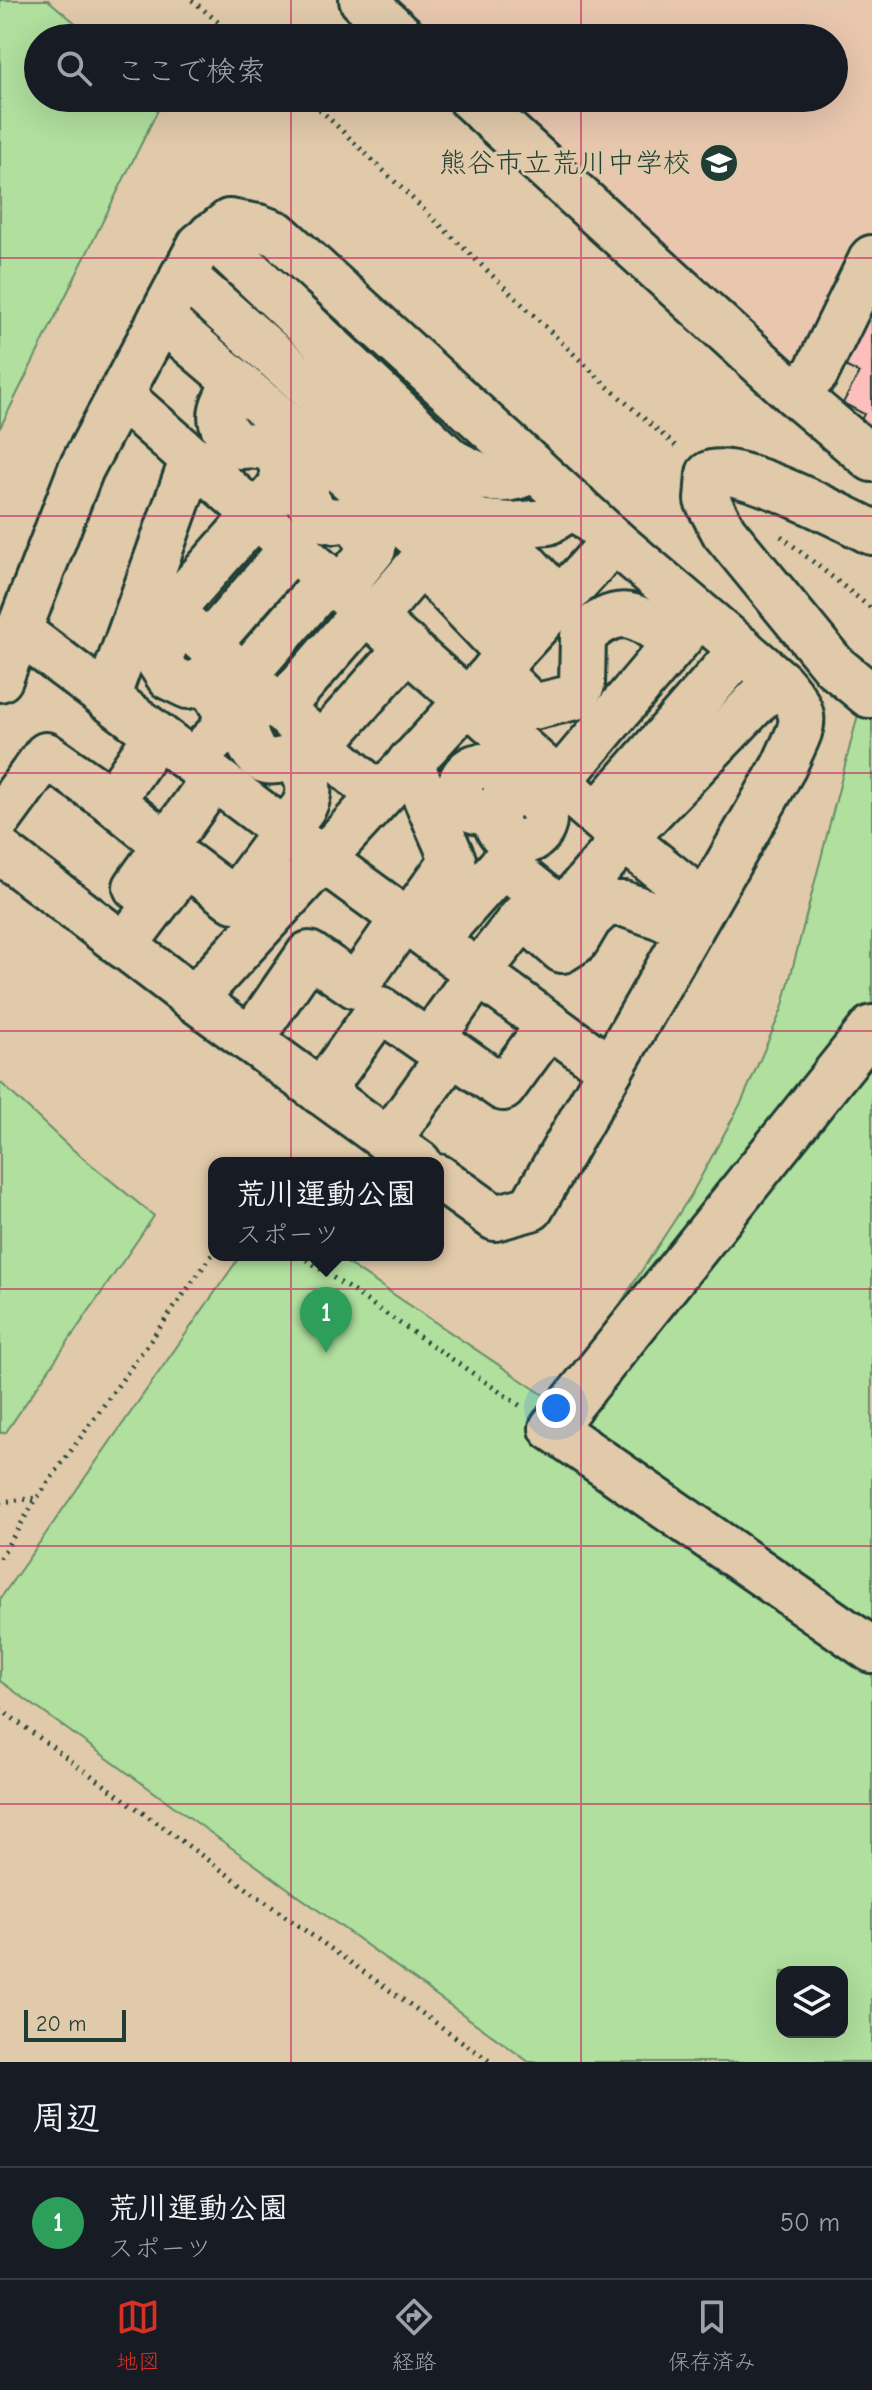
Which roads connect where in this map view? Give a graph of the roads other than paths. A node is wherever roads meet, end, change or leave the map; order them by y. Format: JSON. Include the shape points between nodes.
{"nodes":[{"id":1,"x":362,"y":0,"type":"edge"},
{"id":2,"x":389,"y":24,"type":"edge"},
{"id":3,"x":485,"y":112,"type":"edge"},
{"id":4,"x":870,"y":267,"type":"edge"},
{"id":5,"x":183,"y":275,"type":"junction"},
{"id":6,"x":161,"y":318,"type":"junction"},
{"id":7,"x":236,"y":382,"type":"junction"},
{"id":8,"x":795,"y":394,"type":"junction"},
{"id":9,"x":120,"y":395,"type":"junction"},
{"id":10,"x":324,"y":456,"type":"junction"},
{"id":11,"x":193,"y":458,"type":"junction"},
{"id":12,"x":872,"y":459,"type":"edge"},
{"id":13,"x":575,"y":505,"type":"junction"},
{"id":14,"x":256,"y":513,"type":"junction"},
{"id":15,"x":872,"y":532,"type":"edge"},
{"id":16,"x":450,"y":536,"type":"junction"},
{"id":17,"x":614,"y":541,"type":"junction"},
{"id":18,"x":294,"y":546,"type":"junction"},
{"id":19,"x":353,"y":598,"type":"junction"},
{"id":20,"x":176,"y":616,"type":"junction"},
{"id":21,"x":275,"y":619,"type":"junction"},
{"id":22,"x":687,"y":628,"type":"junction"},
{"id":23,"x":20,"y":632,"type":"junction"},
{"id":24,"x":408,"y":647,"type":"junction"},
{"id":25,"x":742,"y":649,"type":"junction"},
{"id":26,"x":513,"y":650,"type":"junction"},
{"id":27,"x":0,"y":679,"type":"edge"},
{"id":28,"x":777,"y":680,"type":"junction"},
{"id":29,"x":262,"y":692,"type":"junction"},
{"id":30,"x":869,"y":695,"type":"dead end"},
{"id":31,"x":107,"y":698,"type":"junction"},
{"id":32,"x":157,"y":735,"type":"junction"},
{"id":33,"x":321,"y":745,"type":"junction"},
{"id":34,"x":421,"y":751,"type":"junction"},
{"id":35,"x":203,"y":770,"type":"junction"},
{"id":36,"x":466,"y":774,"type":"dead end"},
{"id":37,"x":559,"y":781,"type":"junction"},
{"id":38,"x":379,"y":796,"type":"junction"},
{"id":39,"x":112,"y":801,"type":"junction"},
{"id":40,"x":0,"y":818,"type":"edge"},
{"id":41,"x":605,"y":821,"type":"junction"},
{"id":42,"x":283,"y":830,"type":"junction"},
{"id":43,"x":538,"y":835,"type":"dead end"},
{"id":44,"x":166,"y":845,"type":"junction"},
{"id":45,"x":0,"y":851,"type":"edge"},
{"id":46,"x":322,"y":859,"type":"junction"},
{"id":47,"x":697,"y":915,"type":"junction"},
{"id":48,"x":415,"y":927,"type":"junction"},
{"id":49,"x":114,"y":938,"type":"junction"},
{"id":50,"x":478,"y":973,"type":"junction"},
{"id":51,"x":194,"y":999,"type":"junction"},
{"id":52,"x":549,"y":1025,"type":"junction"},
{"id":53,"x":872,"y":1028,"type":"edge"},
{"id":54,"x":250,"y":1040,"type":"junction"},
{"id":55,"x":610,"y":1069,"type":"junction"},
{"id":56,"x":321,"y":1092,"type":"junction"},
{"id":57,"x":403,"y":1152,"type":"edge"},
{"id":58,"x":444,"y":1181,"type":"edge"},
{"id":59,"x":872,"y":1650,"type":"edge"}],
"edges":[{"from":1,"to":2,"type":"street"},
{"from":3,"to":8,"type":"street"},
{"from":4,"to":8,"type":"street","via":[[816,373]]},
{"from":5,"to":6,"type":"street"},
{"from":5,"to":13,"type":"street","via":[[200,245],[229,222],[277,234]]},
{"from":5,"to":16,"type":"street","via":[[436,499]]},
{"from":6,"to":7,"type":"street"},
{"from":6,"to":9,"type":"street"},
{"from":7,"to":10,"type":"street"},
{"from":7,"to":14,"type":"street","via":[[223,401],[220,417],[226,435],[240,446],[260,444],[284,469],[282,485]]},
{"from":8,"to":12,"type":"street"},
{"from":9,"to":11,"type":"street"},
{"from":9,"to":23,"type":"street","via":[[81,469]]},
{"from":10,"to":16,"type":"street"},
{"from":10,"to":19,"type":"street","via":[[306,477],[306,498],[318,518],[348,519],[359,527],[373,549]]},
{"from":11,"to":14,"type":"street"},
{"from":11,"to":20,"type":"street"},
{"from":13,"to":16,"type":"street","via":[[548,522]]},
{"from":13,"to":17,"type":"street"},
{"from":14,"to":18,"type":"street"},
{"from":14,"to":21,"type":"street"},
{"from":15,"to":30,"type":"street","via":[[740,474],[709,474],[707,500],[724,532],[834,666]]},
{"from":16,"to":19,"type":"street"},
{"from":16,"to":26,"type":"street"},
{"from":16,"to":26,"type":"street"},
{"from":17,"to":22,"type":"street"},
{"from":17,"to":26,"type":"street"},
{"from":18,"to":19,"type":"street"},
{"from":18,"to":21,"type":"street"},
{"from":19,"to":21,"type":"street"},
{"from":19,"to":24,"type":"street"},
{"from":20,"to":21,"type":"street"},
{"from":20,"to":29,"type":"street"},
{"from":20,"to":31,"type":"street"},
{"from":20,"to":35,"type":"street","via":[[158,660],[169,677],[208,687],[227,714]]},
{"from":21,"to":24,"type":"street"},
{"from":21,"to":29,"type":"street"},
{"from":21,"to":33,"type":"street"},
{"from":22,"to":25,"type":"street"},
{"from":22,"to":26,"type":"street","via":[[612,615],[598,622],[583,636],[582,685],[575,697],[533,707]]},
{"from":22,"to":37,"type":"street"},
{"from":23,"to":27,"type":"street"},
{"from":23,"to":31,"type":"street"},
{"from":24,"to":26,"type":"street"},
{"from":25,"to":28,"type":"street"},
{"from":25,"to":41,"type":"street"},
{"from":26,"to":34,"type":"street"},
{"from":26,"to":37,"type":"street"},
{"from":28,"to":41,"type":"street"},
{"from":28,"to":47,"type":"street","via":[[800,706],[801,725],[784,766]]},
{"from":29,"to":33,"type":"street"},
{"from":29,"to":42,"type":"street","via":[[249,710],[247,741],[267,761],[292,758],[308,778],[306,806]]},
{"from":31,"to":32,"type":"street"},
{"from":32,"to":35,"type":"street"},
{"from":32,"to":39,"type":"street"},
{"from":33,"to":38,"type":"street"},
{"from":34,"to":36,"type":"street"},
{"from":34,"to":38,"type":"street"},
{"from":34,"to":48,"type":"street","via":[[453,860]]},
{"from":35,"to":42,"type":"street"},
{"from":35,"to":44,"type":"street"},
{"from":37,"to":41,"type":"street"},
{"from":38,"to":46,"type":"street"},
{"from":39,"to":40,"type":"street","via":[[46,755]]},
{"from":39,"to":44,"type":"street"},
{"from":41,"to":43,"type":"street","via":[[561,850]]},
{"from":41,"to":47,"type":"street"},
{"from":41,"to":48,"type":"street","via":[[562,911],[503,864]]},
{"from":42,"to":46,"type":"street"},
{"from":42,"to":49,"type":"street","via":[[234,900],[186,864]]},
{"from":44,"to":49,"type":"street"},
{"from":45,"to":49,"type":"street"},
{"from":46,"to":48,"type":"street"},
{"from":46,"to":51,"type":"street"},
{"from":47,"to":50,"type":"street","via":[[605,904],[576,941],[562,950],[523,916]]},
{"from":47,"to":55,"type":"street"},
{"from":48,"to":50,"type":"street"},
{"from":48,"to":54,"type":"street","via":[[356,986],[309,954]]},
{"from":49,"to":51,"type":"street"},
{"from":50,"to":52,"type":"street"},
{"from":50,"to":56,"type":"street","via":[[429,1043],[380,1009]]},
{"from":51,"to":54,"type":"street"},
{"from":52,"to":55,"type":"street"},
{"from":52,"to":57,"type":"street","via":[[503,1088],[452,1052]]},
{"from":53,"to":59,"type":"street","via":[[552,1428]]},
{"from":54,"to":56,"type":"street"},
{"from":55,"to":58,"type":"street","via":[[531,1208],[495,1218]]},
{"from":56,"to":57,"type":"street"}]}
